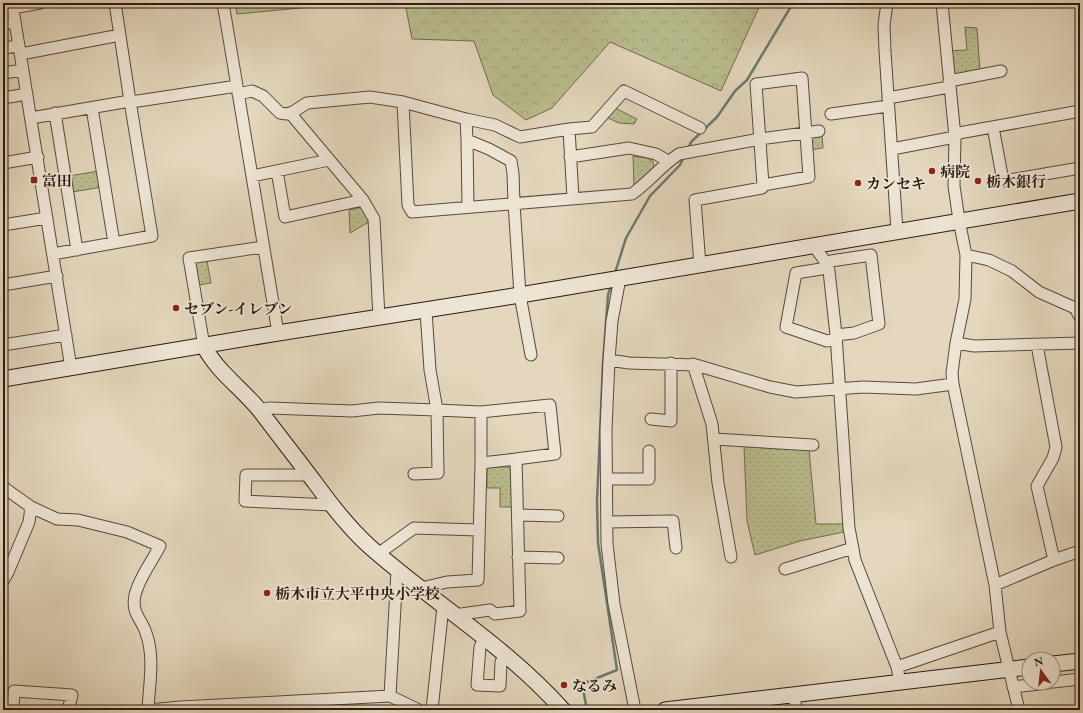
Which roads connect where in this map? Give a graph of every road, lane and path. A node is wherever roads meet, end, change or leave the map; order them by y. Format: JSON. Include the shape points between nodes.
{"nodes":[{"id":1,"x":40,"y":3,"type":"edge"},
{"id":2,"x":115,"y":3,"type":"edge"},
{"id":3,"x":224,"y":3,"type":"edge"},
{"id":4,"x":887,"y":3,"type":"edge"},
{"id":5,"x":942,"y":3,"type":"edge"},
{"id":6,"x":12,"y":5,"type":"edge"},
{"id":7,"x":15,"y":22,"type":"junction"},
{"id":8,"x":3,"y":24,"type":"edge"},
{"id":9,"x":120,"y":35,"type":"junction"},
{"id":10,"x":3,"y":48,"type":"edge"},
{"id":11,"x":20,"y":50,"type":"junction"},
{"id":12,"x":23,"y":70,"type":"junction"},
{"id":13,"x":1001,"y":71,"type":"dead end"},
{"id":14,"x":3,"y":73,"type":"edge"},
{"id":15,"x":949,"y":84,"type":"junction"},
{"id":16,"x":238,"y":90,"type":"junction"},
{"id":17,"x":27,"y":94,"type":"junction"},
{"id":18,"x":3,"y":98,"type":"edge"},
{"id":19,"x":130,"y":101,"type":"junction"},
{"id":20,"x":403,"y":102,"type":"junction"},
{"id":21,"x":888,"y":102,"type":"junction"},
{"id":22,"x":92,"y":108,"type":"junction"},
{"id":23,"x":1080,"y":111,"type":"edge"},
{"id":24,"x":290,"y":113,"type":"junction"},
{"id":25,"x":55,"y":114,"type":"junction"},
{"id":26,"x":831,"y":114,"type":"dead end"},
{"id":27,"x":31,"y":118,"type":"junction"},
{"id":28,"x":466,"y":119,"type":"junction"},
{"id":29,"x":993,"y":127,"type":"junction"},
{"id":30,"x":700,"y":128,"type":"dead end"},
{"id":31,"x":569,"y":129,"type":"junction"},
{"id":32,"x":820,"y":131,"type":"dead end"},
{"id":33,"x":806,"y":132,"type":"junction"},
{"id":34,"x":955,"y":137,"type":"junction"},
{"id":35,"x":760,"y":139,"type":"junction"},
{"id":36,"x":467,"y":140,"type":"junction"},
{"id":37,"x":892,"y":149,"type":"junction"},
{"id":38,"x":38,"y":157,"type":"junction"},
{"id":39,"x":570,"y":158,"type":"junction"},
{"id":40,"x":328,"y":160,"type":"junction"},
{"id":41,"x":668,"y":161,"type":"junction"},
{"id":42,"x":3,"y":162,"type":"edge"},
{"id":43,"x":1080,"y":168,"type":"edge"},
{"id":44,"x":276,"y":171,"type":"junction"},
{"id":45,"x":252,"y":176,"type":"junction"},
{"id":46,"x":763,"y":185,"type":"junction"},
{"id":47,"x":573,"y":198,"type":"junction"},
{"id":48,"x":363,"y":200,"type":"junction"},
{"id":49,"x":1080,"y":201,"type":"edge"},
{"id":50,"x":514,"y":203,"type":"junction"},
{"id":51,"x":468,"y":207,"type":"junction"},
{"id":52,"x":47,"y":218,"type":"junction"},
{"id":53,"x":959,"y":220,"type":"junction"},
{"id":54,"x":3,"y":225,"type":"edge"},
{"id":55,"x":897,"y":231,"type":"junction"},
{"id":56,"x":114,"y":243,"type":"junction"},
{"id":57,"x":814,"y":246,"type":"junction"},
{"id":58,"x":263,"y":247,"type":"junction"},
{"id":59,"x":77,"y":250,"type":"junction"},
{"id":60,"x":53,"y":254,"type":"junction"},
{"id":61,"x":966,"y":255,"type":"junction"},
{"id":62,"x":700,"y":264,"type":"junction"},
{"id":63,"x":827,"y":264,"type":"junction"},
{"id":64,"x":57,"y":276,"type":"junction"},
{"id":65,"x":620,"y":278,"type":"junction"},
{"id":66,"x":3,"y":285,"type":"edge"},
{"id":67,"x":520,"y":295,"type":"junction"},
{"id":68,"x":426,"y":311,"type":"junction"},
{"id":69,"x":1080,"y":317,"type":"edge"},
{"id":70,"x":379,"y":318,"type":"junction"},
{"id":71,"x":278,"y":333,"type":"junction"},
{"id":72,"x":66,"y":335,"type":"junction"},
{"id":73,"x":837,"y":337,"type":"junction"},
{"id":74,"x":956,"y":343,"type":"junction"},
{"id":75,"x":1080,"y":343,"type":"edge"},
{"id":76,"x":3,"y":345,"type":"edge"},
{"id":77,"x":1037,"y":345,"type":"junction"},
{"id":78,"x":204,"y":346,"type":"junction"},
{"id":79,"x":531,"y":355,"type":"dead end"},
{"id":80,"x":609,"y":360,"type":"junction"},
{"id":81,"x":671,"y":363,"type":"junction"},
{"id":82,"x":692,"y":364,"type":"junction"},
{"id":83,"x":71,"y":368,"type":"junction"},
{"id":84,"x":3,"y":380,"type":"edge"},
{"id":85,"x":953,"y":384,"type":"junction"},
{"id":86,"x":840,"y":388,"type":"junction"},
{"id":87,"x":259,"y":410,"type":"junction"},
{"id":88,"x":437,"y":410,"type":"junction"},
{"id":89,"x":481,"y":412,"type":"junction"},
{"id":90,"x":652,"y":419,"type":"dead end"},
{"id":91,"x":714,"y":439,"type":"junction"},
{"id":92,"x":813,"y":445,"type":"dead end"},
{"id":93,"x":649,"y":451,"type":"dead end"},
{"id":94,"x":516,"y":459,"type":"junction"},
{"id":95,"x":481,"y":463,"type":"junction"},
{"id":96,"x":414,"y":474,"type":"dead end"},
{"id":97,"x":309,"y":475,"type":"junction"},
{"id":98,"x":607,"y":478,"type":"junction"},
{"id":99,"x":3,"y":487,"type":"edge"},
{"id":100,"x":332,"y":505,"type":"junction"},
{"id":101,"x":31,"y":507,"type":"junction"},
{"id":102,"x":518,"y":515,"type":"junction"},
{"id":103,"x":558,"y":516,"type":"dead end"},
{"id":104,"x":607,"y":522,"type":"junction"},
{"id":105,"x":479,"y":530,"type":"junction"},
{"id":106,"x":676,"y":548,"type":"dead end"},
{"id":107,"x":853,"y":548,"type":"junction"},
{"id":108,"x":1080,"y":551,"type":"edge"},
{"id":109,"x":378,"y":554,"type":"junction"},
{"id":110,"x":518,"y":557,"type":"junction"},
{"id":111,"x":731,"y":557,"type":"dead end"},
{"id":112,"x":558,"y":558,"type":"dead end"},
{"id":113,"x":1054,"y":560,"type":"junction"},
{"id":114,"x":784,"y":569,"type":"dead end"},
{"id":115,"x":397,"y":571,"type":"junction"},
{"id":116,"x":3,"y":581,"type":"edge"},
{"id":117,"x":995,"y":585,"type":"junction"},
{"id":118,"x":421,"y":588,"type":"junction"},
{"id":119,"x":448,"y":610,"type":"junction"},
{"id":120,"x":1000,"y":632,"type":"junction"},
{"id":121,"x":484,"y":639,"type":"junction"},
{"id":122,"x":505,"y":655,"type":"junction"},
{"id":123,"x":1080,"y":661,"type":"edge"},
{"id":124,"x":1061,"y":663,"type":"edge"},
{"id":125,"x":897,"y":667,"type":"junction"},
{"id":126,"x":1021,"y":669,"type":"edge"},
{"id":127,"x":1009,"y":670,"type":"junction"},
{"id":128,"x":1080,"y":679,"type":"edge"},
{"id":129,"x":1061,"y":681,"type":"edge"},
{"id":130,"x":900,"y":682,"type":"junction"},
{"id":131,"x":1021,"y":686,"type":"edge"},
{"id":132,"x":1013,"y":687,"type":"junction"},
{"id":133,"x":794,"y":695,"type":"junction"},
{"id":134,"x":390,"y":696,"type":"junction"},
{"id":135,"x":182,"y":709,"type":"edge"},
{"id":136,"x":13,"y":710,"type":"edge"},
{"id":137,"x":68,"y":710,"type":"edge"},
{"id":138,"x":148,"y":710,"type":"edge"},
{"id":139,"x":418,"y":710,"type":"edge"},
{"id":140,"x":432,"y":710,"type":"edge"},
{"id":141,"x":562,"y":710,"type":"edge"},
{"id":142,"x":635,"y":710,"type":"edge"},
{"id":143,"x":665,"y":710,"type":"edge"},
{"id":144,"x":793,"y":710,"type":"edge"},
{"id":145,"x":1019,"y":710,"type":"edge"}],
"edges":[{"from":1,"to":6,"type":"street"},
{"from":2,"to":9,"type":"street"},
{"from":3,"to":16,"type":"street"},
{"from":4,"to":21,"type":"street","via":[[884,26]]},
{"from":5,"to":15,"type":"street"},
{"from":6,"to":7,"type":"street"},
{"from":7,"to":8,"type":"street"},
{"from":7,"to":11,"type":"street"},
{"from":9,"to":11,"type":"street"},
{"from":9,"to":19,"type":"street"},
{"from":10,"to":11,"type":"street"},
{"from":11,"to":12,"type":"street"},
{"from":12,"to":14,"type":"street"},
{"from":12,"to":17,"type":"street"},
{"from":13,"to":15,"type":"street"},
{"from":15,"to":21,"type":"street"},
{"from":15,"to":34,"type":"street"},
{"from":16,"to":19,"type":"street"},
{"from":16,"to":24,"type":"street","via":[[252,91],[263,96],[280,113]]},
{"from":16,"to":45,"type":"street"},
{"from":17,"to":18,"type":"street"},
{"from":17,"to":27,"type":"street"},
{"from":19,"to":22,"type":"street"},
{"from":19,"to":56,"type":"street","via":[[152,236]]},
{"from":20,"to":24,"type":"street","via":[[370,97],[307,103]]},
{"from":20,"to":28,"type":"street"},
{"from":20,"to":51,"type":"street","via":[[410,209],[412,212]]},
{"from":21,"to":26,"type":"street"},
{"from":21,"to":37,"type":"street"},
{"from":22,"to":25,"type":"street"},
{"from":22,"to":56,"type":"street"},
{"from":23,"to":29,"type":"street"},
{"from":24,"to":40,"type":"street"},
{"from":25,"to":27,"type":"street"},
{"from":25,"to":59,"type":"street"},
{"from":27,"to":38,"type":"street"},
{"from":28,"to":31,"type":"street","via":[[495,125],[520,137]]},
{"from":28,"to":36,"type":"street"},
{"from":29,"to":34,"type":"street"},
{"from":29,"to":43,"type":"street","via":[[1003,181]]},
{"from":30,"to":31,"type":"street","via":[[624,91],[592,127]]},
{"from":31,"to":39,"type":"street"},
{"from":32,"to":33,"type":"street"},
{"from":33,"to":35,"type":"street"},
{"from":33,"to":35,"type":"street","via":[[802,78],[756,84]]},
{"from":33,"to":46,"type":"street","via":[[808,178]]},
{"from":34,"to":37,"type":"street"},
{"from":34,"to":53,"type":"street","via":[[954,186]]},
{"from":35,"to":41,"type":"street","via":[[679,154]]},
{"from":35,"to":46,"type":"street"},
{"from":36,"to":50,"type":"street","via":[[511,161]]},
{"from":36,"to":51,"type":"street"},
{"from":37,"to":55,"type":"street"},
{"from":38,"to":42,"type":"street"},
{"from":38,"to":52,"type":"street"},
{"from":39,"to":41,"type":"street","via":[[629,148],[656,154]]},
{"from":39,"to":47,"type":"street"},
{"from":40,"to":44,"type":"street"},
{"from":40,"to":48,"type":"street"},
{"from":41,"to":47,"type":"street","via":[[632,194]]},
{"from":44,"to":45,"type":"street"},
{"from":44,"to":48,"type":"street","via":[[285,217]]},
{"from":45,"to":58,"type":"street"},
{"from":46,"to":62,"type":"street","via":[[762,188],[695,200]]},
{"from":47,"to":50,"type":"street"},
{"from":48,"to":70,"type":"street","via":[[374,218]]},
{"from":49,"to":53,"type":"street"},
{"from":50,"to":51,"type":"street"},
{"from":50,"to":67,"type":"street"},
{"from":52,"to":54,"type":"street"},
{"from":52,"to":60,"type":"street"},
{"from":53,"to":55,"type":"street"},
{"from":53,"to":61,"type":"street"},
{"from":55,"to":57,"type":"street"},
{"from":56,"to":59,"type":"street"},
{"from":57,"to":62,"type":"street"},
{"from":57,"to":63,"type":"street"},
{"from":58,"to":71,"type":"street"},
{"from":58,"to":78,"type":"street","via":[[189,258]]},
{"from":59,"to":60,"type":"street"},
{"from":60,"to":64,"type":"street"},
{"from":61,"to":69,"type":"street","via":[[989,260],[1012,271],[1039,292],[1076,308]]},
{"from":61,"to":74,"type":"street","via":[[965,299]]},
{"from":62,"to":65,"type":"street"},
{"from":63,"to":73,"type":"street"},
{"from":63,"to":73,"type":"street","via":[[820,269],[796,273],[786,327],[827,341]]},
{"from":63,"to":73,"type":"street","via":[[831,261],[871,255],[879,324]]},
{"from":64,"to":66,"type":"street"},
{"from":64,"to":72,"type":"street"},
{"from":65,"to":67,"type":"street"},
{"from":65,"to":80,"type":"street","via":[[612,321]]},
{"from":67,"to":68,"type":"street"},
{"from":67,"to":79,"type":"street"},
{"from":68,"to":70,"type":"street"},
{"from":68,"to":88,"type":"street","via":[[430,370]]},
{"from":70,"to":71,"type":"street"},
{"from":71,"to":78,"type":"street"},
{"from":72,"to":76,"type":"street"},
{"from":72,"to":83,"type":"street"},
{"from":73,"to":86,"type":"street"},
{"from":74,"to":77,"type":"street","via":[[974,346]]},
{"from":74,"to":85,"type":"street"},
{"from":75,"to":77,"type":"street"},
{"from":77,"to":113,"type":"street","via":[[1056,447],[1053,458],[1037,486]]},
{"from":78,"to":83,"type":"street"},
{"from":78,"to":87,"type":"street","via":[[214,363]]},
{"from":80,"to":81,"type":"street","via":[[629,363]]},
{"from":80,"to":98,"type":"street"},
{"from":81,"to":82,"type":"street"},
{"from":81,"to":90,"type":"street","via":[[671,421]]},
{"from":82,"to":86,"type":"street","via":[[796,392]]},
{"from":82,"to":91,"type":"street","via":[[712,424]]},
{"from":83,"to":84,"type":"street"},
{"from":85,"to":86,"type":"street","via":[[916,390]]},
{"from":85,"to":117,"type":"street"},
{"from":86,"to":107,"type":"street","via":[[849,528]]},
{"from":87,"to":88,"type":"street"},
{"from":87,"to":97,"type":"street"},
{"from":88,"to":89,"type":"street"},
{"from":88,"to":96,"type":"street","via":[[438,473]]},
{"from":89,"to":94,"type":"street","via":[[550,405],[556,454]]},
{"from":89,"to":95,"type":"street"},
{"from":91,"to":92,"type":"street"},
{"from":91,"to":111,"type":"street","via":[[718,483]]},
{"from":93,"to":98,"type":"street","via":[[649,479]]},
{"from":94,"to":95,"type":"street"},
{"from":94,"to":102,"type":"street"},
{"from":95,"to":105,"type":"street"},
{"from":97,"to":100,"type":"street"},
{"from":97,"to":100,"type":"street","via":[[246,475],[245,501]]},
{"from":98,"to":104,"type":"street"},
{"from":99,"to":101,"type":"street"},
{"from":100,"to":109,"type":"street"},
{"from":101,"to":116,"type":"street","via":[[30,522]]},
{"from":101,"to":138,"type":"street","via":[[57,520],[78,520],[127,532],[160,546],[135,596],[136,614],[146,632],[150,652]]},
{"from":102,"to":103,"type":"street"},
{"from":102,"to":110,"type":"street"},
{"from":104,"to":106,"type":"street","via":[[673,521]]},
{"from":104,"to":142,"type":"street","via":[[614,604]]},
{"from":105,"to":109,"type":"street","via":[[414,528]]},
{"from":105,"to":118,"type":"street","via":[[478,580],[447,582]]},
{"from":107,"to":114,"type":"street"},
{"from":107,"to":125,"type":"street","via":[[855,560]]},
{"from":108,"to":113,"type":"street"},
{"from":109,"to":115,"type":"street"},
{"from":110,"to":112,"type":"street"},
{"from":110,"to":119,"type":"street","via":[[520,611],[495,614],[490,610]]},
{"from":113,"to":117,"type":"street"},
{"from":115,"to":118,"type":"street"},
{"from":115,"to":134,"type":"street"},
{"from":117,"to":120,"type":"street"},
{"from":118,"to":119,"type":"street"},
{"from":119,"to":121,"type":"street"},
{"from":119,"to":140,"type":"street"},
{"from":120,"to":125,"type":"street"},
{"from":120,"to":127,"type":"street"},
{"from":121,"to":122,"type":"street"},
{"from":121,"to":122,"type":"street","via":[[480,647],[477,685],[500,686],[501,662]]},
{"from":122,"to":141,"type":"street"},
{"from":123,"to":124,"type":"street"},
{"from":125,"to":130,"type":"street"},
{"from":126,"to":127,"type":"street"},
{"from":127,"to":130,"type":"street"},
{"from":127,"to":132,"type":"street"},
{"from":128,"to":129,"type":"street"},
{"from":130,"to":133,"type":"street"},
{"from":131,"to":132,"type":"street"},
{"from":132,"to":145,"type":"street"},
{"from":133,"to":143,"type":"street"},
{"from":133,"to":144,"type":"street","via":[[796,708]]},
{"from":134,"to":135,"type":"street"},
{"from":134,"to":139,"type":"street"},
{"from":135,"to":138,"type":"street"},
{"from":136,"to":137,"type":"street","via":[[14,691],[72,696]]}]}
